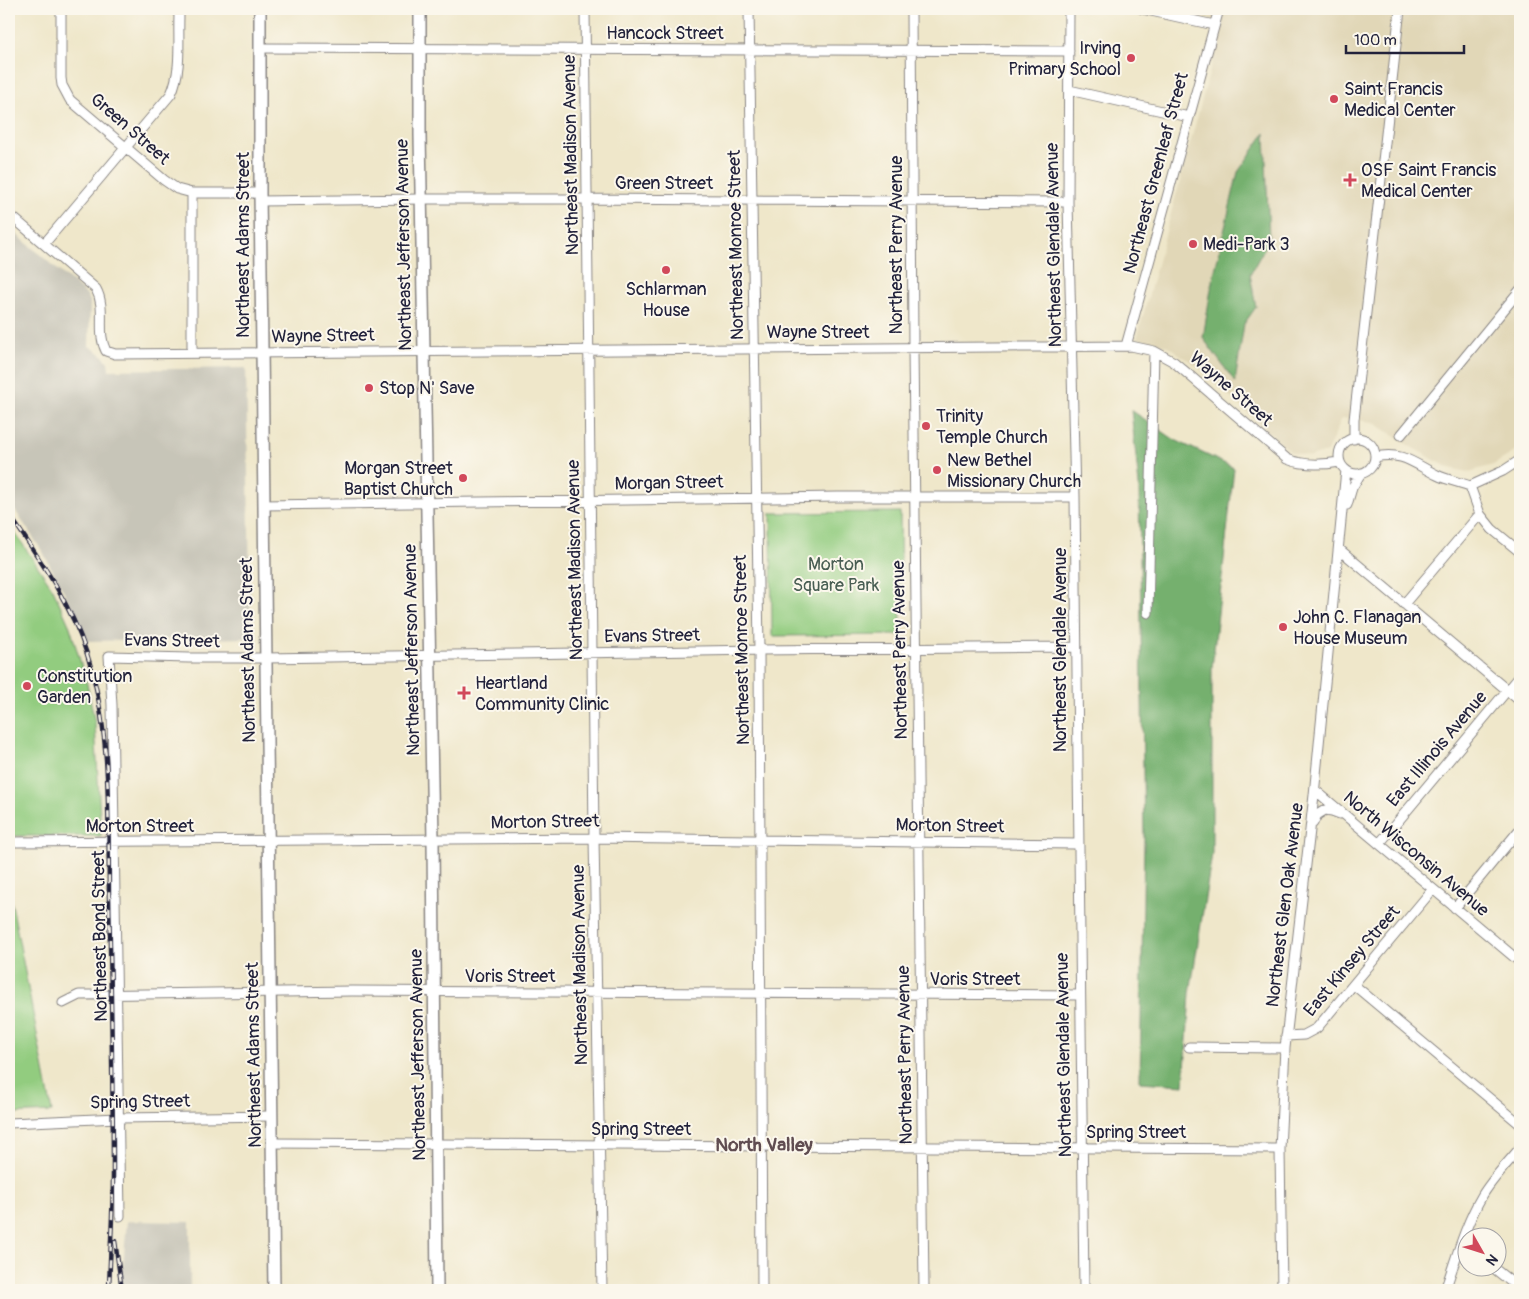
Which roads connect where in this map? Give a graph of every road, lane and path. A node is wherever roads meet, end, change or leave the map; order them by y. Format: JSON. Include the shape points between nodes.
{"nodes":[{"id":1,"x":61,"y":9,"type":"edge"},
{"id":2,"x":177,"y":9,"type":"edge"},
{"id":3,"x":260,"y":9,"type":"edge"},
{"id":4,"x":420,"y":9,"type":"edge"},
{"id":5,"x":586,"y":9,"type":"edge"},
{"id":6,"x":749,"y":9,"type":"edge"},
{"id":7,"x":910,"y":9,"type":"edge"},
{"id":8,"x":1069,"y":9,"type":"edge"},
{"id":9,"x":1142,"y":9,"type":"edge"},
{"id":10,"x":1219,"y":9,"type":"edge"},
{"id":11,"x":1400,"y":9,"type":"edge"},
{"id":12,"x":1214,"y":24,"type":"junction"},
{"id":13,"x":420,"y":47,"type":"junction"},
{"id":14,"x":261,"y":48,"type":"junction"},
{"id":15,"x":585,"y":49,"type":"junction"},
{"id":16,"x":750,"y":50,"type":"junction"},
{"id":17,"x":911,"y":50,"type":"junction"},
{"id":18,"x":1069,"y":51,"type":"junction"},
{"id":19,"x":1069,"y":90,"type":"junction"},
{"id":20,"x":1189,"y":117,"type":"junction"},
{"id":21,"x":126,"y":147,"type":"junction"},
{"id":22,"x":192,"y":193,"type":"junction"},
{"id":23,"x":260,"y":197,"type":"junction"},
{"id":24,"x":422,"y":199,"type":"junction"},
{"id":25,"x":588,"y":199,"type":"junction"},
{"id":26,"x":752,"y":200,"type":"junction"},
{"id":27,"x":912,"y":200,"type":"junction"},
{"id":28,"x":1068,"y":202,"type":"junction"},
{"id":29,"x":9,"y":214,"type":"edge"},
{"id":30,"x":44,"y":244,"type":"junction"},
{"id":31,"x":1520,"y":290,"type":"edge"},
{"id":32,"x":1126,"y":346,"type":"junction"},
{"id":33,"x":1071,"y":347,"type":"junction"},
{"id":34,"x":754,"y":348,"type":"junction"},
{"id":35,"x":913,"y":349,"type":"junction"},
{"id":36,"x":589,"y":350,"type":"junction"},
{"id":37,"x":423,"y":351,"type":"junction"},
{"id":38,"x":1154,"y":351,"type":"junction"},
{"id":39,"x":192,"y":353,"type":"junction"},
{"id":40,"x":262,"y":353,"type":"junction"},
{"id":41,"x":1401,"y":435,"type":"dead end"},
{"id":42,"x":1354,"y":438,"type":"junction"},
{"id":43,"x":1375,"y":457,"type":"junction"},
{"id":44,"x":1520,"y":460,"type":"edge"},
{"id":45,"x":1340,"y":462,"type":"junction"},
{"id":46,"x":1346,"y":470,"type":"junction"},
{"id":47,"x":1361,"y":473,"type":"junction"},
{"id":48,"x":1470,"y":486,"type":"junction"},
{"id":49,"x":915,"y":496,"type":"junction"},
{"id":50,"x":1074,"y":497,"type":"junction"},
{"id":51,"x":757,"y":498,"type":"junction"},
{"id":52,"x":590,"y":501,"type":"junction"},
{"id":53,"x":427,"y":504,"type":"junction"},
{"id":54,"x":264,"y":505,"type":"junction"},
{"id":55,"x":1480,"y":514,"type":"junction"},
{"id":56,"x":1341,"y":524,"type":"junction"},
{"id":57,"x":1339,"y":549,"type":"junction"},
{"id":58,"x":1520,"y":552,"type":"edge"},
{"id":59,"x":1404,"y":604,"type":"junction"},
{"id":60,"x":1148,"y":613,"type":"dead end"},
{"id":61,"x":1076,"y":647,"type":"junction"},
{"id":62,"x":916,"y":649,"type":"junction"},
{"id":63,"x":759,"y":650,"type":"junction"},
{"id":64,"x":592,"y":653,"type":"junction"},
{"id":65,"x":430,"y":655,"type":"junction"},
{"id":66,"x":108,"y":656,"type":"joint"},
{"id":67,"x":266,"y":658,"type":"junction"},
{"id":68,"x":1520,"y":674,"type":"edge"},
{"id":69,"x":1507,"y":690,"type":"junction"},
{"id":70,"x":1520,"y":701,"type":"edge"},
{"id":71,"x":1315,"y":790,"type":"junction"},
{"id":72,"x":1357,"y":825,"type":"junction"},
{"id":73,"x":1520,"y":828,"type":"edge"},
{"id":74,"x":1310,"y":832,"type":"junction"},
{"id":75,"x":594,"y":838,"type":"junction"},
{"id":76,"x":760,"y":839,"type":"junction"},
{"id":77,"x":433,"y":840,"type":"junction"},
{"id":78,"x":268,"y":841,"type":"junction"},
{"id":79,"x":12,"y":842,"type":"dead end"},
{"id":80,"x":115,"y":842,"type":"junction"},
{"id":81,"x":919,"y":843,"type":"junction"},
{"id":82,"x":1078,"y":844,"type":"junction"},
{"id":83,"x":1379,"y":844,"type":"junction"},
{"id":84,"x":1433,"y":889,"type":"junction"},
{"id":85,"x":1455,"y":908,"type":"junction"},
{"id":86,"x":1520,"y":962,"type":"edge"},
{"id":87,"x":1354,"y":985,"type":"junction"},
{"id":88,"x":270,"y":992,"type":"junction"},
{"id":89,"x":434,"y":992,"type":"junction"},
{"id":90,"x":760,"y":992,"type":"junction"},
{"id":91,"x":596,"y":993,"type":"junction"},
{"id":92,"x":118,"y":995,"type":"junction"},
{"id":93,"x":920,"y":995,"type":"junction"},
{"id":94,"x":1079,"y":995,"type":"junction"},
{"id":95,"x":63,"y":1003,"type":"dead end"},
{"id":96,"x":1286,"y":1036,"type":"junction"},
{"id":97,"x":1189,"y":1047,"type":"dead end"},
{"id":98,"x":1285,"y":1048,"type":"junction"},
{"id":99,"x":272,"y":1116,"type":"junction"},
{"id":100,"x":118,"y":1118,"type":"junction"},
{"id":101,"x":9,"y":1122,"type":"edge"},
{"id":102,"x":1520,"y":1124,"type":"edge"},
{"id":103,"x":272,"y":1143,"type":"junction"},
{"id":104,"x":437,"y":1143,"type":"junction"},
{"id":105,"x":600,"y":1145,"type":"junction"},
{"id":106,"x":761,"y":1146,"type":"junction"},
{"id":107,"x":922,"y":1146,"type":"junction"},
{"id":108,"x":1082,"y":1148,"type":"junction"},
{"id":109,"x":1520,"y":1148,"type":"edge"},
{"id":110,"x":1280,"y":1149,"type":"junction"},
{"id":111,"x":120,"y":1216,"type":"dead end"},
{"id":112,"x":1471,"y":1226,"type":"edge"},
{"id":113,"x":1456,"y":1266,"type":"edge"},
{"id":114,"x":1504,"y":1276,"type":"edge"},
{"id":115,"x":1520,"y":1289,"type":"edge"},
{"id":116,"x":274,"y":1290,"type":"edge"},
{"id":117,"x":437,"y":1290,"type":"edge"},
{"id":118,"x":602,"y":1290,"type":"edge"},
{"id":119,"x":762,"y":1290,"type":"edge"},
{"id":120,"x":924,"y":1290,"type":"edge"},
{"id":121,"x":1084,"y":1290,"type":"edge"},
{"id":122,"x":1282,"y":1290,"type":"edge"},
{"id":123,"x":1445,"y":1290,"type":"edge"}],
"edges":[{"from":1,"to":21,"type":"street","name":"Green Street","via":[[61,78],[65,92],[70,100]]},
{"from":2,"to":21,"type":"street","via":[[178,66],[171,94]]},
{"from":3,"to":14,"type":"main road","name":"Northeast Adams Street"},
{"from":4,"to":13,"type":"main road","name":"Northeast Jefferson Avenue"},
{"from":5,"to":15,"type":"street","name":"Northeast Madison Avenue"},
{"from":6,"to":16,"type":"street","name":"Northeast Monroe Street"},
{"from":7,"to":17,"type":"street","name":"Northeast Perry Avenue"},
{"from":8,"to":18,"type":"street","name":"Northeast Glendale Avenue"},
{"from":9,"to":12,"type":"street"},
{"from":10,"to":12,"type":"street","name":"Northeast Greenleaf Street"},
{"from":11,"to":42,"type":"street"},
{"from":12,"to":20,"type":"street","name":"Northeast Greenleaf Street"},
{"from":13,"to":14,"type":"street","name":"Hancock Street"},
{"from":13,"to":15,"type":"street","name":"Hancock Street"},
{"from":13,"to":24,"type":"main road","name":"Northeast Jefferson Avenue"},
{"from":14,"to":23,"type":"main road","name":"Northeast Adams Street"},
{"from":15,"to":16,"type":"street","name":"Hancock Street"},
{"from":15,"to":25,"type":"street","name":"Northeast Madison Avenue"},
{"from":16,"to":17,"type":"street","name":"Hancock Street"},
{"from":16,"to":26,"type":"street","name":"Northeast Monroe Street"},
{"from":17,"to":18,"type":"street","name":"Hancock Street"},
{"from":17,"to":27,"type":"street","name":"Northeast Perry Avenue"},
{"from":18,"to":19,"type":"street","name":"Northeast Glendale Avenue"},
{"from":19,"to":20,"type":"street"},
{"from":19,"to":28,"type":"street","name":"Northeast Glendale Avenue"},
{"from":20,"to":32,"type":"street","name":"Northeast Greenleaf Street"},
{"from":21,"to":22,"type":"street","name":"Green Street","via":[[170,184]]},
{"from":21,"to":30,"type":"street"},
{"from":22,"to":23,"type":"street","name":"Green Street"},
{"from":22,"to":39,"type":"street"},
{"from":23,"to":24,"type":"street","name":"Green Street"},
{"from":23,"to":40,"type":"main road","name":"Northeast Adams Street"},
{"from":24,"to":25,"type":"street","name":"Green Street"},
{"from":24,"to":37,"type":"main road","name":"Northeast Jefferson Avenue"},
{"from":25,"to":26,"type":"street","name":"Green Street"},
{"from":25,"to":36,"type":"street","name":"Northeast Madison Avenue"},
{"from":26,"to":27,"type":"street","name":"Green Street"},
{"from":26,"to":34,"type":"street","name":"Northeast Monroe Street"},
{"from":27,"to":28,"type":"street","name":"Green Street"},
{"from":27,"to":35,"type":"street","name":"Northeast Perry Avenue"},
{"from":28,"to":33,"type":"street","name":"Northeast Glendale Avenue"},
{"from":29,"to":30,"type":"street"},
{"from":30,"to":39,"type":"street","name":"Wayne Street","via":[[101,298],[102,343],[106,351],[115,354]]},
{"from":31,"to":41,"type":"street"},
{"from":32,"to":33,"type":"street","name":"Wayne Street"},
{"from":32,"to":38,"type":"street","name":"Wayne Street"},
{"from":33,"to":35,"type":"street","name":"Wayne Street"},
{"from":33,"to":50,"type":"street","name":"Northeast Glendale Avenue"},
{"from":34,"to":35,"type":"street","name":"Wayne Street"},
{"from":34,"to":36,"type":"street","name":"Wayne Street"},
{"from":34,"to":51,"type":"street","name":"Northeast Monroe Street"},
{"from":35,"to":49,"type":"street","name":"Northeast Perry Avenue"},
{"from":36,"to":37,"type":"street","name":"Wayne Street"},
{"from":36,"to":52,"type":"street","name":"Northeast Madison Avenue"},
{"from":37,"to":40,"type":"street","name":"Wayne Street"},
{"from":37,"to":53,"type":"main road","name":"Northeast Jefferson Avenue"},
{"from":38,"to":45,"type":"street","name":"Wayne Street","via":[[1174,362],[1287,459],[1326,465]]},
{"from":38,"to":60,"type":"street"},
{"from":39,"to":40,"type":"street","name":"Wayne Street"},
{"from":40,"to":54,"type":"main road","name":"Northeast Adams Street"},
{"from":42,"to":43,"type":"street","via":[[1369,443]]},
{"from":42,"to":45,"type":"street","via":[[1342,447]]},
{"from":43,"to":47,"type":"street","via":[[1371,468]]},
{"from":43,"to":48,"type":"street","via":[[1389,454],[1404,458]]},
{"from":44,"to":48,"type":"street"},
{"from":45,"to":46,"type":"street"},
{"from":46,"to":47,"type":"street"},
{"from":46,"to":56,"type":"street","name":"Northeast Glen Oak Avenue"},
{"from":47,"to":56,"type":"street","name":"Northeast Glen Oak Avenue","via":[[1352,488]]},
{"from":48,"to":55,"type":"street"},
{"from":49,"to":50,"type":"street","name":"Morgan Street"},
{"from":49,"to":51,"type":"street","name":"Morgan Street"},
{"from":49,"to":62,"type":"street","name":"Northeast Perry Avenue"},
{"from":50,"to":61,"type":"street","name":"Northeast Glendale Avenue"},
{"from":51,"to":52,"type":"street","name":"Morgan Street"},
{"from":51,"to":63,"type":"street","name":"Northeast Monroe Street"},
{"from":52,"to":53,"type":"street","name":"Morgan Street"},
{"from":52,"to":64,"type":"street","name":"Northeast Madison Avenue"},
{"from":53,"to":54,"type":"street","name":"Morgan Street"},
{"from":53,"to":65,"type":"main road","name":"Northeast Jefferson Avenue"},
{"from":54,"to":67,"type":"main road","name":"Northeast Adams Street"},
{"from":55,"to":58,"type":"street","via":[[1492,530]]},
{"from":55,"to":59,"type":"street"},
{"from":56,"to":57,"type":"street","name":"Northeast Glen Oak Avenue"},
{"from":57,"to":59,"type":"street"},
{"from":57,"to":71,"type":"street","name":"Northeast Glen Oak Avenue"},
{"from":59,"to":69,"type":"street"},
{"from":61,"to":62,"type":"street","name":"Evans Street"},
{"from":61,"to":82,"type":"street","name":"Northeast Glendale Avenue"},
{"from":62,"to":63,"type":"street","name":"Evans Street"},
{"from":62,"to":81,"type":"street","name":"Northeast Perry Avenue"},
{"from":63,"to":64,"type":"street","name":"Evans Street"},
{"from":63,"to":76,"type":"street","name":"Northeast Monroe Street"},
{"from":64,"to":65,"type":"street","name":"Evans Street"},
{"from":64,"to":75,"type":"street","name":"Northeast Madison Avenue"},
{"from":65,"to":67,"type":"street","name":"Evans Street"},
{"from":65,"to":77,"type":"main road","name":"Northeast Jefferson Avenue"},
{"from":66,"to":67,"type":"street","name":"Evans Street"},
{"from":66,"to":80,"type":"street","name":"Northeast Bond Street"},
{"from":67,"to":78,"type":"main road","name":"Northeast Adams Street"},
{"from":68,"to":69,"type":"street","name":"East Illinois Avenue"},
{"from":69,"to":70,"type":"street"},
{"from":69,"to":83,"type":"street","name":"East Illinois Avenue"},
{"from":71,"to":72,"type":"street","name":"North Wisconsin Avenue"},
{"from":71,"to":74,"type":"street","name":"Northeast Glen Oak Avenue"},
{"from":72,"to":74,"type":"street","via":[[1325,810],[1315,818]]},
{"from":72,"to":83,"type":"street","name":"North Wisconsin Avenue"},
{"from":73,"to":85,"type":"street"},
{"from":74,"to":96,"type":"street","name":"Northeast Glen Oak Avenue"},
{"from":75,"to":76,"type":"street","name":"Morton Street"},
{"from":75,"to":77,"type":"street","name":"Morton Street"},
{"from":75,"to":91,"type":"street","name":"Northeast Madison Avenue"},
{"from":76,"to":81,"type":"street","name":"Morton Street"},
{"from":76,"to":90,"type":"street","name":"Northeast Monroe Street"},
{"from":77,"to":78,"type":"street","name":"Morton Street"},
{"from":77,"to":89,"type":"main road","name":"Northeast Jefferson Avenue"},
{"from":78,"to":80,"type":"street","name":"Morton Street"},
{"from":78,"to":88,"type":"main road","name":"Northeast Adams Street"},
{"from":79,"to":80,"type":"street","name":"Morton Street"},
{"from":80,"to":92,"type":"street","name":"Northeast Bond Street"},
{"from":81,"to":82,"type":"street","name":"Morton Street"},
{"from":81,"to":93,"type":"street","name":"Northeast Perry Avenue"},
{"from":82,"to":94,"type":"street","name":"Northeast Glendale Avenue"},
{"from":83,"to":84,"type":"street","name":"North Wisconsin Avenue"},
{"from":84,"to":85,"type":"street","name":"North Wisconsin Avenue"},
{"from":84,"to":87,"type":"street","name":"East Kinsey Street"},
{"from":85,"to":86,"type":"street","name":"North Wisconsin Avenue"},
{"from":87,"to":96,"type":"street","name":"East Kinsey Street","via":[[1317,1028],[1304,1035]]},
{"from":87,"to":102,"type":"street"},
{"from":88,"to":89,"type":"street","name":"Voris Street"},
{"from":88,"to":92,"type":"street","name":"Voris Street"},
{"from":88,"to":99,"type":"main road","name":"Northeast Adams Street"},
{"from":89,"to":91,"type":"street","name":"Voris Street"},
{"from":89,"to":104,"type":"main road","name":"Northeast Jefferson Avenue"},
{"from":90,"to":91,"type":"street","name":"Voris Street"},
{"from":90,"to":93,"type":"street","name":"Voris Street"},
{"from":90,"to":106,"type":"street","name":"Northeast Monroe Street"},
{"from":91,"to":105,"type":"street","name":"Northeast Madison Avenue"},
{"from":92,"to":95,"type":"street","name":"Voris Street","via":[[79,995]]},
{"from":92,"to":100,"type":"street","name":"Northeast Bond Street"},
{"from":93,"to":94,"type":"street","name":"Voris Street"},
{"from":93,"to":107,"type":"street","name":"Northeast Perry Avenue"},
{"from":94,"to":108,"type":"street","name":"Northeast Glendale Avenue"},
{"from":96,"to":98,"type":"street","name":"Northeast Glen Oak Avenue"},
{"from":97,"to":98,"type":"street"},
{"from":98,"to":110,"type":"street","name":"Northeast Glen Oak Avenue"},
{"from":99,"to":100,"type":"street","name":"Spring Street"},
{"from":99,"to":103,"type":"main road","name":"Northeast Adams Street"},
{"from":100,"to":101,"type":"street","name":"Spring Street"},
{"from":100,"to":111,"type":"street","name":"Northeast Bond Street"},
{"from":103,"to":104,"type":"street","name":"Spring Street"},
{"from":103,"to":116,"type":"main road","name":"Northeast Adams Street"},
{"from":104,"to":105,"type":"street","name":"Spring Street"},
{"from":104,"to":117,"type":"main road","name":"Northeast Jefferson Avenue"},
{"from":105,"to":106,"type":"street","name":"Spring Street"},
{"from":105,"to":118,"type":"street","name":"Northeast Madison Avenue"},
{"from":106,"to":107,"type":"street","name":"Spring Street"},
{"from":106,"to":119,"type":"street","name":"Northeast Monroe Street"},
{"from":107,"to":108,"type":"street","name":"Spring Street"},
{"from":107,"to":120,"type":"street","name":"Northeast Perry Avenue"},
{"from":108,"to":110,"type":"street","name":"Spring Street"},
{"from":108,"to":121,"type":"street","name":"Northeast Glendale Avenue"},
{"from":109,"to":112,"type":"street","via":[[1482,1196]]},
{"from":110,"to":122,"type":"street","name":"Northeast Glen Oak Avenue"},
{"from":113,"to":123,"type":"street"},
{"from":114,"to":115,"type":"street"}]}
